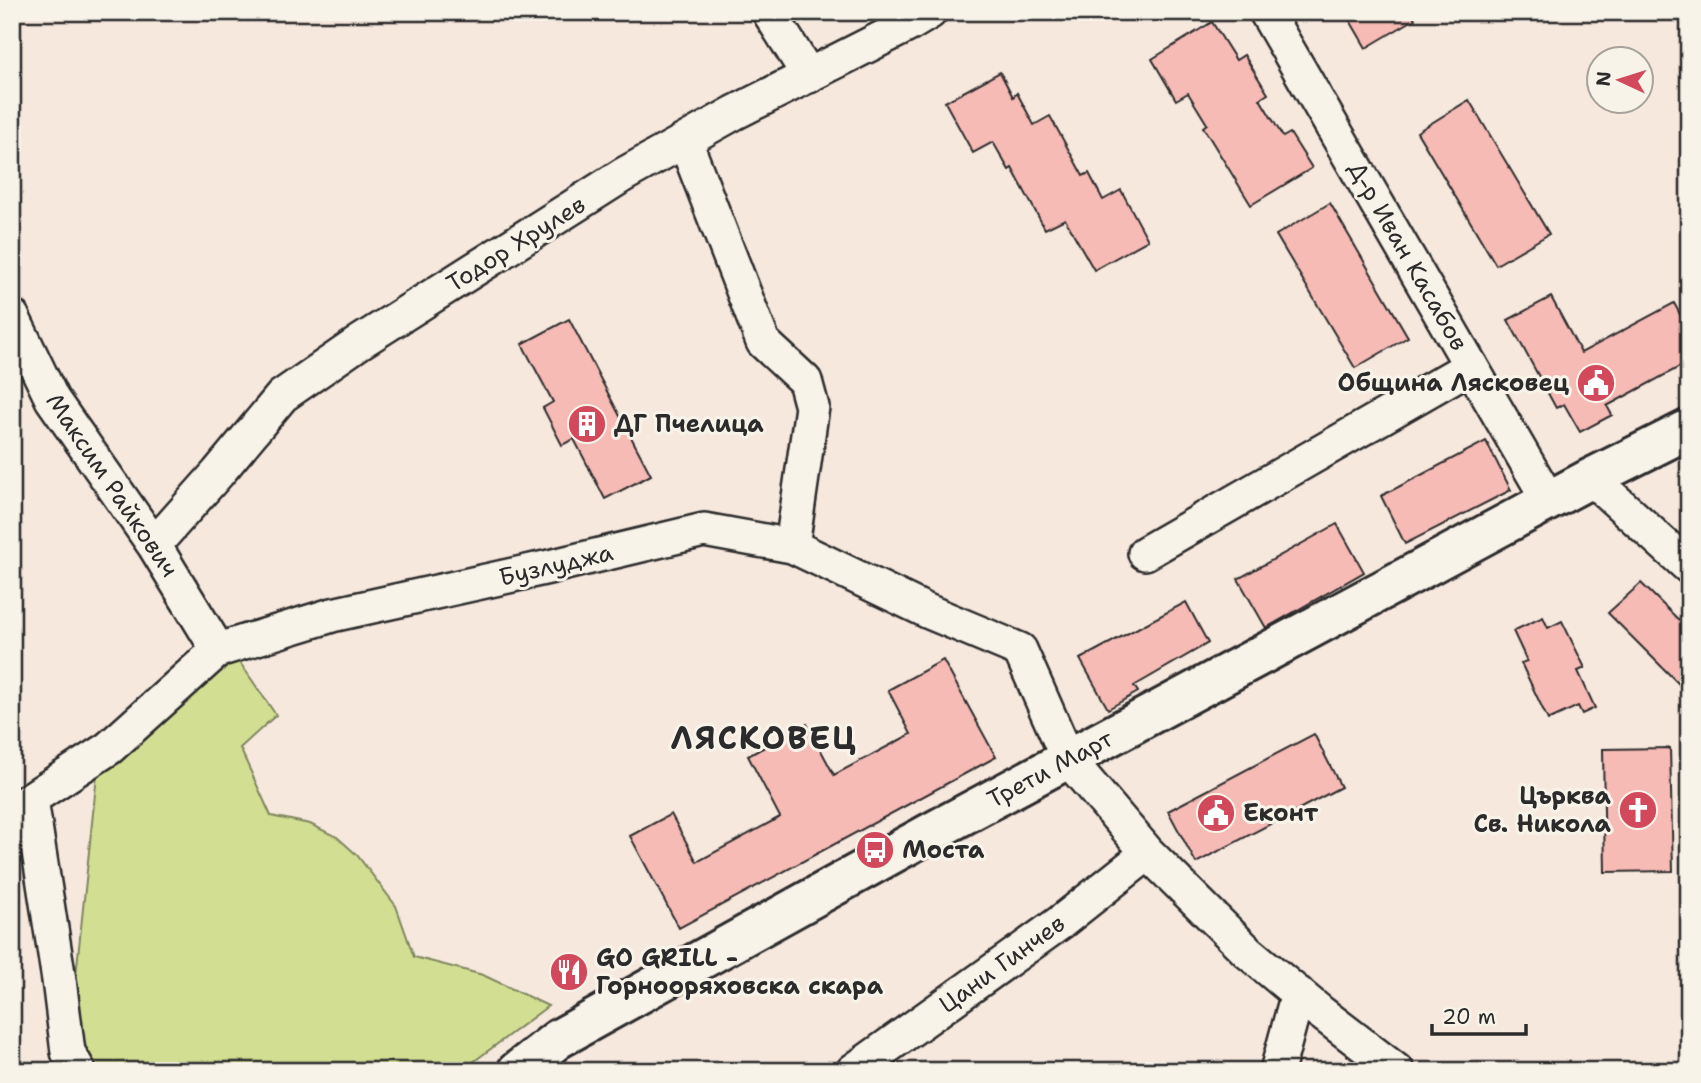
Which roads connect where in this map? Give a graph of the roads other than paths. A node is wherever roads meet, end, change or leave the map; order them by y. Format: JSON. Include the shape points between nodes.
{"nodes":[{"id":1,"x":769,"y":12,"type":"edge"},
{"id":2,"x":930,"y":12,"type":"edge"},
{"id":3,"x":1266,"y":12,"type":"edge"},
{"id":4,"x":808,"y":76,"type":"junction"},
{"id":5,"x":685,"y":141,"type":"junction"},
{"id":6,"x":12,"y":316,"type":"edge"},
{"id":7,"x":1471,"y":366,"type":"junction"},
{"id":8,"x":1689,"y":429,"type":"edge"},
{"id":9,"x":1591,"y":478,"type":"junction"},
{"id":10,"x":1549,"y":501,"type":"junction"},
{"id":11,"x":154,"y":545,"type":"junction"},
{"id":12,"x":792,"y":546,"type":"junction"},
{"id":13,"x":1145,"y":552,"type":"dead end"},
{"id":14,"x":1689,"y":568,"type":"edge"},
{"id":15,"x":218,"y":650,"type":"junction"},
{"id":16,"x":1068,"y":759,"type":"junction"},
{"id":17,"x":22,"y":806,"type":"edge"},
{"id":18,"x":1148,"y":853,"type":"junction"},
{"id":19,"x":1297,"y":993,"type":"junction"},
{"id":20,"x":79,"y":1071,"type":"edge"},
{"id":21,"x":517,"y":1071,"type":"edge"},
{"id":22,"x":853,"y":1071,"type":"edge"},
{"id":23,"x":1277,"y":1071,"type":"edge"},
{"id":24,"x":1397,"y":1071,"type":"edge"}],
"edges":[{"from":1,"to":4,"type":"street"},
{"from":2,"to":4,"type":"street","name":"Тодор Хрулев"},
{"from":3,"to":7,"type":"street","name":"Д-р Иван Касабов"},
{"from":4,"to":5,"type":"street","name":"Тодор Хрулев"},
{"from":5,"to":11,"type":"street","name":"Тодор Хрулев","via":[[612,182],[282,396]]},
{"from":5,"to":12,"type":"street","via":[[763,342],[804,381],[812,407]]},
{"from":6,"to":11,"type":"street","name":"Максим Райкович","via":[[52,399]]},
{"from":7,"to":10,"type":"street","name":"Д-р Иван Касабов"},
{"from":7,"to":13,"type":"street"},
{"from":8,"to":9,"type":"street","name":"Трети Март"},
{"from":9,"to":10,"type":"street","name":"Трети Март"},
{"from":9,"to":14,"type":"street"},
{"from":10,"to":16,"type":"street","name":"Трети Март"},
{"from":11,"to":15,"type":"street","name":"Максим Райкович"},
{"from":12,"to":15,"type":"street","name":"Бузлуджа","via":[[704,530],[332,615]]},
{"from":12,"to":16,"type":"street","name":"Бузлуджа","via":[[1020,650]]},
{"from":15,"to":17,"type":"street","name":"Бузлуджа","via":[[110,748]]},
{"from":16,"to":18,"type":"street"},
{"from":16,"to":21,"type":"street","name":"Трети Март","via":[[558,1039]]},
{"from":17,"to":20,"type":"street","via":[[59,980],[68,1052]]},
{"from":18,"to":19,"type":"street"},
{"from":18,"to":22,"type":"street","name":"Цани Гинчев","via":[[1061,922]]},
{"from":19,"to":23,"type":"street"},
{"from":19,"to":24,"type":"street"}]}
